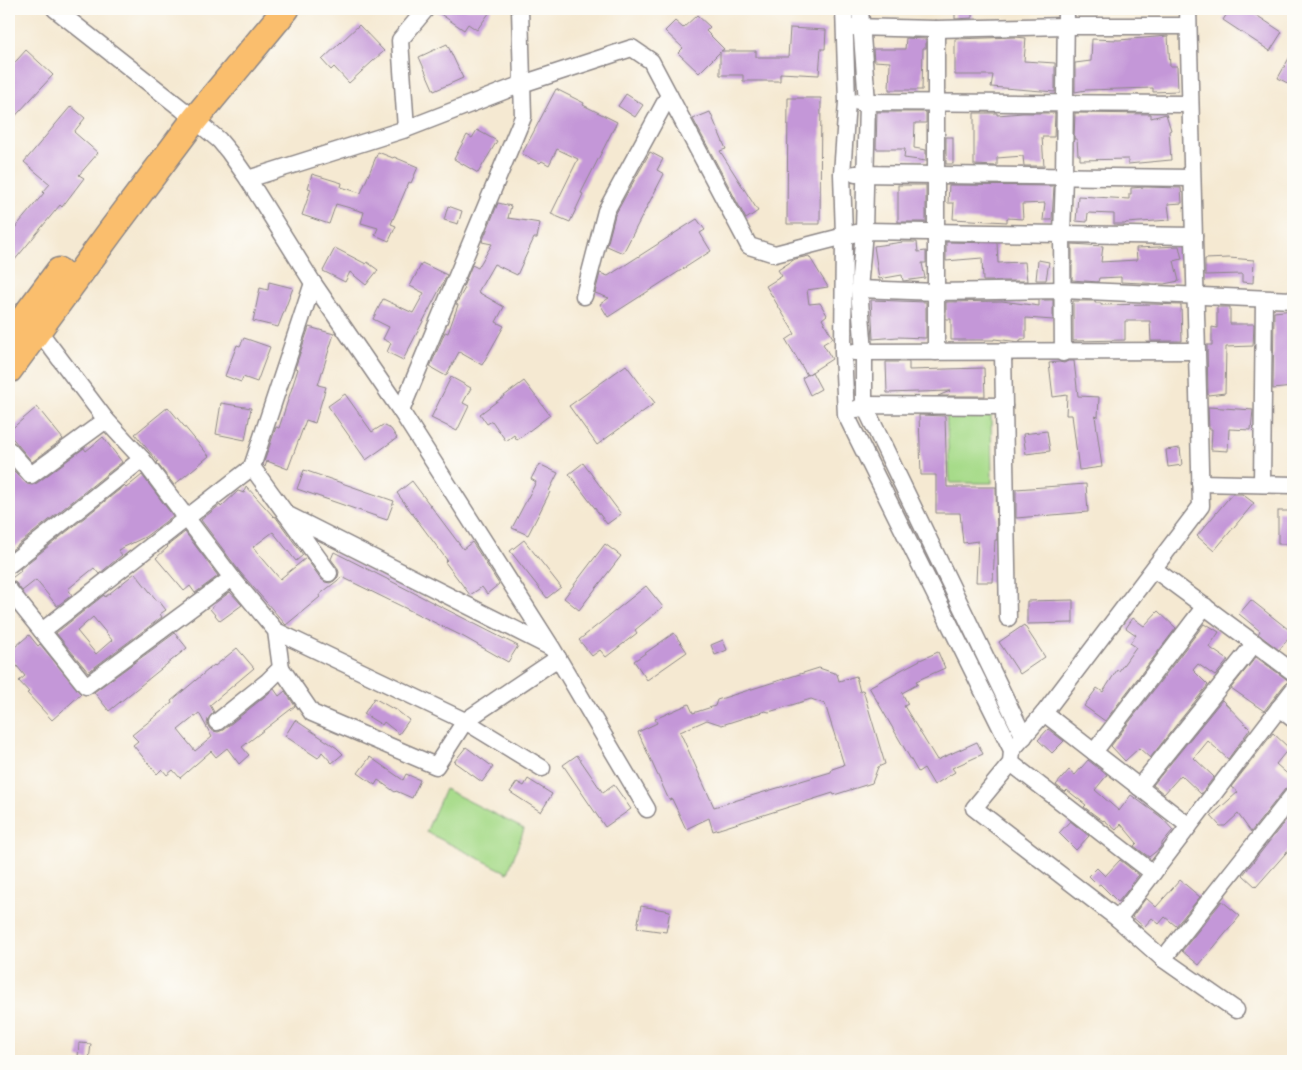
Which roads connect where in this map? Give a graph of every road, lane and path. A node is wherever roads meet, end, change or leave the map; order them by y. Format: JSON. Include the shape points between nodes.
{"nodes":[{"id":1,"x":55,"y":9,"type":"edge"},
{"id":2,"x":265,"y":9,"type":"edge"},
{"id":3,"x":286,"y":9,"type":"edge"},
{"id":4,"x":426,"y":9,"type":"edge"},
{"id":5,"x":520,"y":9,"type":"edge"},
{"id":6,"x":844,"y":9,"type":"edge"},
{"id":7,"x":860,"y":9,"type":"edge"},
{"id":8,"x":1066,"y":9,"type":"edge"},
{"id":9,"x":1188,"y":9,"type":"edge"},
{"id":10,"x":1066,"y":26,"type":"junction"},
{"id":11,"x":1188,"y":26,"type":"junction"},
{"id":12,"x":853,"y":27,"type":"junction"},
{"id":13,"x":936,"y":29,"type":"junction"},
{"id":14,"x":522,"y":84,"type":"junction"},
{"id":15,"x":669,"y":95,"type":"junction"},
{"id":16,"x":847,"y":102,"type":"junction"},
{"id":17,"x":867,"y":102,"type":"junction"},
{"id":18,"x":937,"y":103,"type":"junction"},
{"id":19,"x":1065,"y":103,"type":"junction"},
{"id":20,"x":1190,"y":104,"type":"junction"},
{"id":21,"x":188,"y":114,"type":"junction"},
{"id":22,"x":406,"y":129,"type":"junction"},
{"id":23,"x":842,"y":174,"type":"junction"},
{"id":24,"x":866,"y":174,"type":"junction"},
{"id":25,"x":937,"y":175,"type":"junction"},
{"id":26,"x":1064,"y":177,"type":"junction"},
{"id":27,"x":1192,"y":178,"type":"junction"},
{"id":28,"x":248,"y":179,"type":"junction"},
{"id":29,"x":864,"y":231,"type":"junction"},
{"id":30,"x":936,"y":232,"type":"junction"},
{"id":31,"x":1062,"y":234,"type":"junction"},
{"id":32,"x":844,"y":236,"type":"junction"},
{"id":33,"x":1194,"y":236,"type":"junction"},
{"id":34,"x":313,"y":283,"type":"junction"},
{"id":35,"x":859,"y":288,"type":"junction"},
{"id":36,"x":1063,"y":290,"type":"junction"},
{"id":37,"x":936,"y":292,"type":"junction"},
{"id":38,"x":584,"y":296,"type":"dead end"},
{"id":39,"x":1195,"y":296,"type":"junction"},
{"id":40,"x":1264,"y":299,"type":"junction"},
{"id":41,"x":1293,"y":300,"type":"edge"},
{"id":42,"x":38,"y":330,"type":"junction"},
{"id":43,"x":9,"y":338,"type":"edge"},
{"id":44,"x":1197,"y":351,"type":"junction"},
{"id":45,"x":843,"y":352,"type":"junction"},
{"id":46,"x":864,"y":352,"type":"junction"},
{"id":47,"x":936,"y":352,"type":"junction"},
{"id":48,"x":1003,"y":353,"type":"junction"},
{"id":49,"x":1063,"y":353,"type":"junction"},
{"id":50,"x":9,"y":370,"type":"edge"},
{"id":51,"x":864,"y":405,"type":"junction"},
{"id":52,"x":1004,"y":406,"type":"junction"},
{"id":53,"x":400,"y":411,"type":"junction"},
{"id":54,"x":846,"y":415,"type":"junction"},
{"id":55,"x":106,"y":420,"type":"junction"},
{"id":56,"x":9,"y":450,"type":"edge"},
{"id":57,"x":142,"y":459,"type":"junction"},
{"id":58,"x":252,"y":468,"type":"junction"},
{"id":59,"x":1200,"y":483,"type":"junction"},
{"id":60,"x":1262,"y":484,"type":"junction"},
{"id":61,"x":1293,"y":485,"type":"edge"},
{"id":62,"x":286,"y":514,"type":"junction"},
{"id":63,"x":187,"y":518,"type":"junction"},
{"id":64,"x":9,"y":565,"type":"edge"},
{"id":65,"x":1154,"y":569,"type":"junction"},
{"id":66,"x":329,"y":572,"type":"dead end"},
{"id":67,"x":232,"y":578,"type":"junction"},
{"id":68,"x":9,"y":590,"type":"edge"},
{"id":69,"x":1205,"y":606,"type":"junction"},
{"id":70,"x":1008,"y":618,"type":"dead end"},
{"id":71,"x":42,"y":631,"type":"junction"},
{"id":72,"x":276,"y":631,"type":"junction"},
{"id":73,"x":1255,"y":643,"type":"junction"},
{"id":74,"x":555,"y":653,"type":"junction"},
{"id":75,"x":281,"y":668,"type":"junction"},
{"id":76,"x":1293,"y":672,"type":"edge"},
{"id":77,"x":1293,"y":690,"type":"edge"},
{"id":78,"x":1279,"y":708,"type":"junction"},
{"id":79,"x":1044,"y":713,"type":"junction"},
{"id":80,"x":1293,"y":720,"type":"edge"},
{"id":81,"x":465,"y":721,"type":"junction"},
{"id":82,"x":217,"y":722,"type":"dead end"},
{"id":83,"x":1024,"y":737,"type":"junction"},
{"id":84,"x":1094,"y":752,"type":"junction"},
{"id":85,"x":1011,"y":757,"type":"junction"},
{"id":86,"x":542,"y":768,"type":"dead end"},
{"id":87,"x":1139,"y":787,"type":"junction"},
{"id":88,"x":1293,"y":795,"type":"edge"},
{"id":89,"x":647,"y":809,"type":"dead end"},
{"id":90,"x":1189,"y":826,"type":"junction"},
{"id":91,"x":1153,"y":873,"type":"junction"},
{"id":92,"x":1118,"y":919,"type":"junction"},
{"id":93,"x":1163,"y":959,"type":"junction"},
{"id":94,"x":1236,"y":1010,"type":"dead end"}],
"edges":[{"from":1,"to":21,"type":"street"},
{"from":2,"to":21,"type":"main road"},
{"from":3,"to":21,"type":"main road"},
{"from":4,"to":22,"type":"street","via":[[400,40]]},
{"from":5,"to":14,"type":"street"},
{"from":6,"to":12,"type":"street"},
{"from":7,"to":12,"type":"street"},
{"from":8,"to":10,"type":"street"},
{"from":9,"to":11,"type":"street"},
{"from":10,"to":11,"type":"street"},
{"from":10,"to":13,"type":"street"},
{"from":10,"to":19,"type":"street"},
{"from":11,"to":20,"type":"street"},
{"from":12,"to":13,"type":"street"},
{"from":12,"to":16,"type":"street"},
{"from":12,"to":17,"type":"street"},
{"from":13,"to":18,"type":"street"},
{"from":14,"to":15,"type":"street","via":[[632,48],[651,61]]},
{"from":14,"to":22,"type":"street"},
{"from":14,"to":53,"type":"street","via":[[523,117]]},
{"from":15,"to":32,"type":"street","via":[[749,246],[775,254]]},
{"from":15,"to":38,"type":"street","via":[[606,211]]},
{"from":16,"to":17,"type":"street"},
{"from":16,"to":23,"type":"street"},
{"from":17,"to":18,"type":"street"},
{"from":17,"to":24,"type":"street"},
{"from":18,"to":19,"type":"street"},
{"from":18,"to":25,"type":"street"},
{"from":19,"to":20,"type":"street"},
{"from":19,"to":26,"type":"street"},
{"from":20,"to":27,"type":"street"},
{"from":21,"to":28,"type":"street","via":[[219,140]]},
{"from":21,"to":42,"type":"main road","via":[[110,231]]},
{"from":21,"to":43,"type":"main road"},
{"from":22,"to":28,"type":"street"},
{"from":23,"to":24,"type":"street"},
{"from":23,"to":32,"type":"street"},
{"from":24,"to":25,"type":"street"},
{"from":24,"to":29,"type":"street"},
{"from":25,"to":26,"type":"street"},
{"from":25,"to":30,"type":"street"},
{"from":26,"to":27,"type":"street"},
{"from":26,"to":31,"type":"street"},
{"from":27,"to":33,"type":"street"},
{"from":28,"to":34,"type":"street"},
{"from":29,"to":30,"type":"street"},
{"from":29,"to":32,"type":"street"},
{"from":29,"to":35,"type":"street"},
{"from":30,"to":31,"type":"street"},
{"from":30,"to":37,"type":"street"},
{"from":31,"to":33,"type":"street"},
{"from":31,"to":36,"type":"street"},
{"from":32,"to":45,"type":"street"},
{"from":33,"to":39,"type":"street"},
{"from":34,"to":53,"type":"street"},
{"from":34,"to":58,"type":"street"},
{"from":35,"to":37,"type":"street"},
{"from":35,"to":46,"type":"street"},
{"from":36,"to":37,"type":"street"},
{"from":36,"to":39,"type":"street"},
{"from":36,"to":49,"type":"street"},
{"from":37,"to":47,"type":"street"},
{"from":39,"to":40,"type":"street"},
{"from":39,"to":44,"type":"street"},
{"from":40,"to":41,"type":"street"},
{"from":40,"to":60,"type":"street"},
{"from":42,"to":50,"type":"main road"},
{"from":42,"to":55,"type":"street"},
{"from":44,"to":49,"type":"street"},
{"from":44,"to":59,"type":"street"},
{"from":45,"to":46,"type":"street"},
{"from":45,"to":54,"type":"street"},
{"from":46,"to":47,"type":"street"},
{"from":46,"to":51,"type":"street"},
{"from":47,"to":48,"type":"street"},
{"from":48,"to":49,"type":"street"},
{"from":48,"to":52,"type":"street"},
{"from":51,"to":52,"type":"street"},
{"from":51,"to":54,"type":"street"},
{"from":51,"to":83,"type":"street"},
{"from":52,"to":70,"type":"street"},
{"from":53,"to":74,"type":"street"},
{"from":54,"to":85,"type":"street"},
{"from":55,"to":56,"type":"street","via":[[31,475]]},
{"from":55,"to":57,"type":"street"},
{"from":57,"to":63,"type":"street"},
{"from":57,"to":64,"type":"street"},
{"from":58,"to":62,"type":"street"},
{"from":58,"to":63,"type":"street"},
{"from":59,"to":60,"type":"street"},
{"from":59,"to":65,"type":"street","via":[[1201,506]]},
{"from":60,"to":61,"type":"street"},
{"from":62,"to":66,"type":"street"},
{"from":62,"to":74,"type":"street"},
{"from":63,"to":67,"type":"street"},
{"from":63,"to":71,"type":"street"},
{"from":65,"to":69,"type":"street"},
{"from":65,"to":79,"type":"street"},
{"from":67,"to":71,"type":"street","via":[[86,686]]},
{"from":67,"to":72,"type":"street"},
{"from":68,"to":71,"type":"street"},
{"from":69,"to":73,"type":"street"},
{"from":69,"to":84,"type":"street"},
{"from":72,"to":75,"type":"street"},
{"from":72,"to":81,"type":"street"},
{"from":73,"to":76,"type":"street"},
{"from":73,"to":87,"type":"street"},
{"from":74,"to":81,"type":"street"},
{"from":74,"to":89,"type":"street"},
{"from":75,"to":81,"type":"street","via":[[312,713],[436,766]]},
{"from":75,"to":82,"type":"street"},
{"from":77,"to":78,"type":"street"},
{"from":78,"to":80,"type":"street"},
{"from":78,"to":90,"type":"street"},
{"from":79,"to":83,"type":"street"},
{"from":79,"to":84,"type":"street"},
{"from":81,"to":86,"type":"street"},
{"from":83,"to":85,"type":"street"},
{"from":84,"to":87,"type":"street"},
{"from":85,"to":91,"type":"street"},
{"from":85,"to":92,"type":"street","via":[[974,808]]},
{"from":87,"to":90,"type":"street"},
{"from":88,"to":93,"type":"street"},
{"from":90,"to":91,"type":"street"},
{"from":91,"to":92,"type":"street"},
{"from":92,"to":93,"type":"street"},
{"from":93,"to":94,"type":"street"}]}
